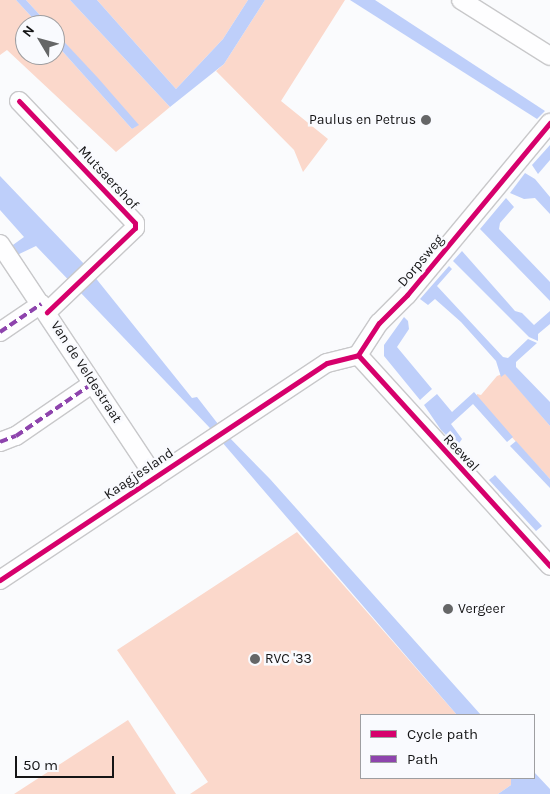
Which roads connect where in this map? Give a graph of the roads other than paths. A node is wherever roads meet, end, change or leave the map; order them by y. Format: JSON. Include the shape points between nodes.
{"nodes":[{"id":1,"x":461,"y":0,"type":"edge"},
{"id":2,"x":550,"y":56,"type":"edge"},
{"id":3,"x":19,"y":100,"type":"dead end"},
{"id":4,"x":550,"y":123,"type":"edge"},
{"id":5,"x":1,"y":245,"type":"edge"},
{"id":6,"x":44,"y":308,"type":"junction"},
{"id":7,"x":0,"y":332,"type":"edge"},
{"id":8,"x":358,"y":355,"type":"junction"},
{"id":9,"x":93,"y":383,"type":"junction"},
{"id":10,"x":0,"y":442,"type":"edge"},
{"id":11,"x":155,"y":476,"type":"junction"},
{"id":12,"x":550,"y":566,"type":"edge"},
{"id":13,"x":0,"y":580,"type":"edge"}],
"edges":[{"from":1,"to":2,"type":"street"},
{"from":3,"to":6,"type":"street","name":"Mutsaershof","via":[[135,223],[135,228],[74,288]]},
{"from":4,"to":8,"type":"street","name":"Dorpsweg","via":[[407,295],[379,323]]},
{"from":5,"to":6,"type":"street","name":"Van de Veldestraat"},
{"from":6,"to":7,"type":"street","name":"Mutsaershof"},
{"from":6,"to":9,"type":"street","name":"Van de Veldestraat"},
{"from":8,"to":11,"type":"street","name":"Kaagjesland","via":[[327,363]]},
{"from":8,"to":12,"type":"street","name":"Reewal"},
{"from":9,"to":10,"type":"street","via":[[16,436]]},
{"from":9,"to":11,"type":"street","name":"Van de Veldestraat"},
{"from":11,"to":13,"type":"street","name":"Kaagjesland"}]}
